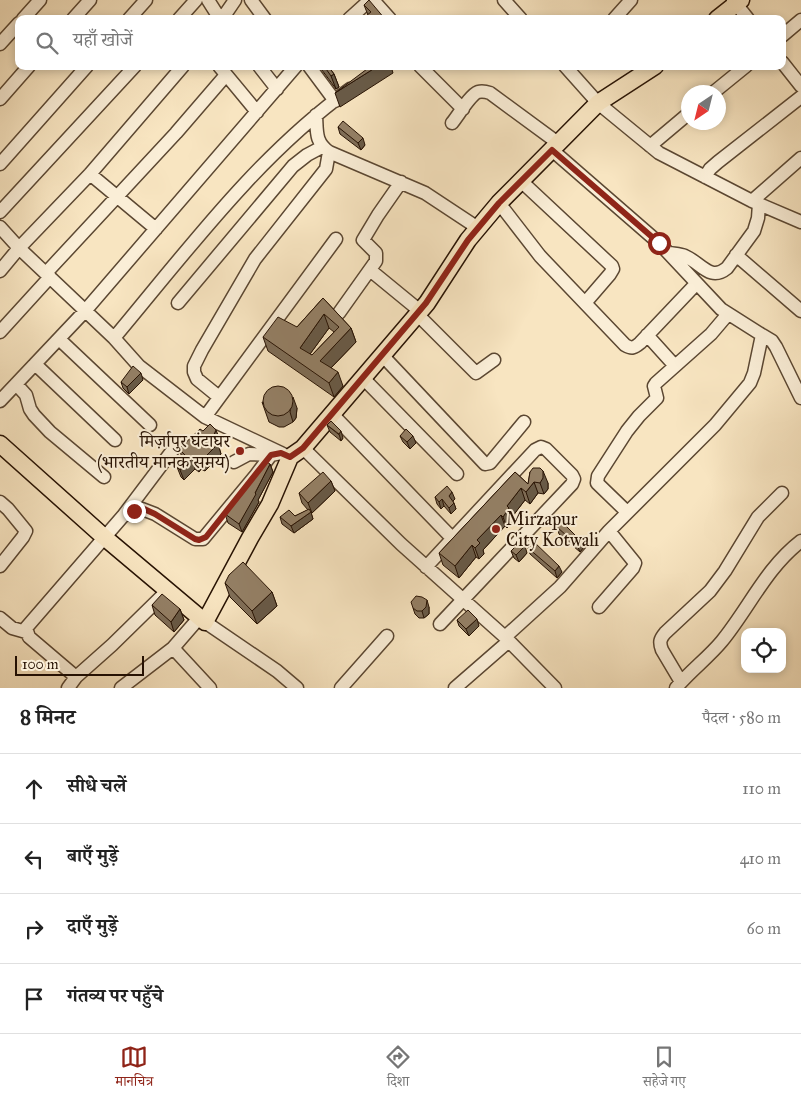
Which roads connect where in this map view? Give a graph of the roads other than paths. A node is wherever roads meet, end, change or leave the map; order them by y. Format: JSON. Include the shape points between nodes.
{"nodes":[{"id":1,"x":40,"y":0,"type":"edge"},
{"id":2,"x":90,"y":0,"type":"edge"},
{"id":3,"x":146,"y":0,"type":"edge"},
{"id":4,"x":196,"y":0,"type":"edge"},
{"id":5,"x":208,"y":0,"type":"edge"},
{"id":6,"x":235,"y":0,"type":"edge"},
{"id":7,"x":251,"y":0,"type":"edge"},
{"id":8,"x":372,"y":0,"type":"edge"},
{"id":9,"x":504,"y":0,"type":"edge"},
{"id":10,"x":631,"y":0,"type":"edge"},
{"id":11,"x":737,"y":1,"type":"edge"},
{"id":12,"x":27,"y":15,"type":"edge"},
{"id":13,"x":77,"y":15,"type":"edge"},
{"id":14,"x":133,"y":15,"type":"edge"},
{"id":15,"x":183,"y":15,"type":"edge"},
{"id":16,"x":218,"y":15,"type":"edge"},
{"id":17,"x":224,"y":15,"type":"edge"},
{"id":18,"x":261,"y":15,"type":"edge"},
{"id":19,"x":354,"y":15,"type":"edge"},
{"id":20,"x":386,"y":15,"type":"edge"},
{"id":21,"x":517,"y":15,"type":"edge"},
{"id":22,"x":618,"y":15,"type":"edge"},
{"id":23,"x":721,"y":15,"type":"edge"},
{"id":24,"x":746,"y":15,"type":"edge"},
{"id":25,"x":801,"y":20,"type":"edge"},
{"id":26,"x":15,"y":27,"type":"edge"},
{"id":27,"x":786,"y":33,"type":"edge"},
{"id":28,"x":0,"y":44,"type":"edge"},
{"id":29,"x":786,"y":67,"type":"edge"},
{"id":30,"x":26,"y":70,"type":"edge"},
{"id":31,"x":83,"y":70,"type":"edge"},
{"id":32,"x":131,"y":70,"type":"edge"},
{"id":33,"x":180,"y":70,"type":"edge"},
{"id":34,"x":261,"y":70,"type":"edge"},
{"id":35,"x":293,"y":70,"type":"edge"},
{"id":36,"x":313,"y":70,"type":"edge"},
{"id":37,"x":424,"y":70,"type":"edge"},
{"id":38,"x":569,"y":70,"type":"edge"},
{"id":39,"x":741,"y":70,"type":"edge"},
{"id":40,"x":222,"y":71,"type":"edge"},
{"id":41,"x":635,"y":72,"type":"edge"},
{"id":42,"x":359,"y":84,"type":"edge"},
{"id":43,"x":723,"y":85,"type":"edge"},
{"id":44,"x":801,"y":86,"type":"edge"},
{"id":45,"x":277,"y":89,"type":"junction"},
{"id":46,"x":801,"y":96,"type":"edge"},
{"id":47,"x":0,"y":99,"type":"edge"},
{"id":48,"x":335,"y":101,"type":"junction"},
{"id":49,"x":598,"y":103,"type":"junction"},
{"id":50,"x":463,"y":109,"type":"junction"},
{"id":51,"x":257,"y":112,"type":"junction"},
{"id":52,"x":316,"y":116,"type":"junction"},
{"id":53,"x":681,"y":120,"type":"edge"},
{"id":54,"x":452,"y":123,"type":"dead end"},
{"id":55,"x":555,"y":146,"type":"junction"},
{"id":56,"x":650,"y":146,"type":"junction"},
{"id":57,"x":326,"y":150,"type":"junction"},
{"id":58,"x":801,"y":158,"type":"edge"},
{"id":59,"x":0,"y":164,"type":"edge"},
{"id":60,"x":90,"y":174,"type":"junction"},
{"id":61,"x":705,"y":177,"type":"junction"},
{"id":62,"x":521,"y":181,"type":"junction"},
{"id":63,"x":400,"y":182,"type":"junction"},
{"id":64,"x":117,"y":196,"type":"junction"},
{"id":65,"x":755,"y":202,"type":"junction"},
{"id":66,"x":499,"y":203,"type":"junction"},
{"id":67,"x":0,"y":212,"type":"edge"},
{"id":68,"x":801,"y":222,"type":"edge"},
{"id":69,"x":0,"y":227,"type":"edge"},
{"id":70,"x":478,"y":228,"type":"junction"},
{"id":71,"x":156,"y":229,"type":"junction"},
{"id":72,"x":336,"y":239,"type":"dead end"},
{"id":73,"x":19,"y":248,"type":"junction"},
{"id":74,"x":669,"y":253,"type":"junction"},
{"id":75,"x":736,"y":255,"type":"junction"},
{"id":76,"x":0,"y":270,"type":"edge"},
{"id":77,"x":370,"y":270,"type":"junction"},
{"id":78,"x":48,"y":275,"type":"junction"},
{"id":79,"x":696,"y":284,"type":"junction"},
{"id":80,"x":178,"y":303,"type":"dead end"},
{"id":81,"x":585,"y":303,"type":"junction"},
{"id":82,"x":85,"y":311,"type":"junction"},
{"id":83,"x":801,"y":311,"type":"edge"},
{"id":84,"x":339,"y":312,"type":"edge"},
{"id":85,"x":418,"y":313,"type":"junction"},
{"id":86,"x":728,"y":314,"type":"junction"},
{"id":87,"x":0,"y":332,"type":"edge"},
{"id":88,"x":647,"y":335,"type":"junction"},
{"id":89,"x":762,"y":335,"type":"junction"},
{"id":90,"x":114,"y":338,"type":"junction"},
{"id":91,"x":59,"y":339,"type":"junction"},
{"id":92,"x":382,"y":355,"type":"junction"},
{"id":93,"x":494,"y":360,"type":"dead end"},
{"id":94,"x":35,"y":364,"type":"junction"},
{"id":95,"x":675,"y":366,"type":"junction"},
{"id":96,"x":363,"y":378,"type":"junction"},
{"id":97,"x":16,"y":384,"type":"junction"},
{"id":98,"x":219,"y":397,"type":"junction"},
{"id":99,"x":801,"y":398,"type":"edge"},
{"id":100,"x":0,"y":401,"type":"edge"},
{"id":101,"x":332,"y":414,"type":"junction"},
{"id":102,"x":205,"y":416,"type":"junction"},
{"id":103,"x":524,"y":422,"type":"dead end"},
{"id":104,"x":150,"y":424,"type":"dead end"},
{"id":105,"x":115,"y":440,"type":"dead end"},
{"id":106,"x":178,"y":443,"type":"dead end"},
{"id":107,"x":0,"y":444,"type":"edge"},
{"id":108,"x":286,"y":453,"type":"junction"},
{"id":109,"x":234,"y":462,"type":"dead end"},
{"id":110,"x":457,"y":474,"type":"dead end"},
{"id":111,"x":104,"y":477,"type":"dead end"},
{"id":112,"x":782,"y":493,"type":"dead end"},
{"id":113,"x":3,"y":509,"type":"edge"},
{"id":114,"x":627,"y":512,"type":"junction"},
{"id":115,"x":122,"y":516,"type":"junction"},
{"id":116,"x":609,"y":531,"type":"junction"},
{"id":117,"x":104,"y":537,"type":"junction"},
{"id":118,"x":452,"y":539,"type":"junction"},
{"id":119,"x":801,"y":541,"type":"edge"},
{"id":120,"x":0,"y":566,"type":"edge"},
{"id":121,"x":426,"y":567,"type":"junction"},
{"id":122,"x":167,"y":592,"type":"junction"},
{"id":123,"x":464,"y":600,"type":"junction"},
{"id":124,"x":599,"y":607,"type":"dead end"},
{"id":125,"x":0,"y":618,"type":"edge"},
{"id":126,"x":202,"y":620,"type":"junction"},
{"id":127,"x":440,"y":624,"type":"dead end"},
{"id":128,"x":26,"y":632,"type":"junction"},
{"id":129,"x":387,"y":636,"type":"dead end"},
{"id":130,"x":507,"y":639,"type":"junction"},
{"id":131,"x":174,"y":648,"type":"junction"},
{"id":132,"x":76,"y":676,"type":"junction"},
{"id":133,"x":678,"y":685,"type":"edge"},
{"id":134,"x":289,"y":686,"type":"edge"},
{"id":135,"x":68,"y":688,"type":"edge"},
{"id":136,"x":121,"y":688,"type":"edge"},
{"id":137,"x":210,"y":688,"type":"edge"},
{"id":138,"x":341,"y":688,"type":"edge"},
{"id":139,"x":456,"y":688,"type":"edge"},
{"id":140,"x":555,"y":688,"type":"edge"}],
"edges":[{"from":1,"to":12,"type":"street"},
{"from":2,"to":13,"type":"street"},
{"from":3,"to":14,"type":"street"},
{"from":4,"to":15,"type":"street"},
{"from":5,"to":16,"type":"street"},
{"from":6,"to":17,"type":"street"},
{"from":7,"to":18,"type":"street"},
{"from":8,"to":19,"type":"street"},
{"from":8,"to":20,"type":"street"},
{"from":9,"to":21,"type":"street"},
{"from":10,"to":22,"type":"street"},
{"from":11,"to":23,"type":"main road"},
{"from":11,"to":24,"type":"street"},
{"from":25,"to":27,"type":"street"},
{"from":26,"to":28,"type":"street"},
{"from":29,"to":44,"type":"street"},
{"from":30,"to":47,"type":"street"},
{"from":31,"to":59,"type":"street"},
{"from":32,"to":67,"type":"street"},
{"from":33,"to":60,"type":"street"},
{"from":34,"to":45,"type":"street"},
{"from":35,"to":45,"type":"street"},
{"from":36,"to":48,"type":"street"},
{"from":37,"to":50,"type":"street"},
{"from":38,"to":49,"type":"street"},
{"from":39,"to":43,"type":"street"},
{"from":40,"to":51,"type":"street"},
{"from":40,"to":64,"type":"street"},
{"from":41,"to":49,"type":"main road"},
{"from":42,"to":48,"type":"street"},
{"from":45,"to":51,"type":"street"},
{"from":46,"to":61,"type":"street","via":[[718,162]]},
{"from":48,"to":52,"type":"street"},
{"from":49,"to":55,"type":"main road"},
{"from":49,"to":56,"type":"street"},
{"from":50,"to":54,"type":"street"},
{"from":50,"to":55,"type":"street","via":[[479,92],[490,93]]},
{"from":51,"to":71,"type":"street"},
{"from":52,"to":57,"type":"street","via":[[318,140]]},
{"from":52,"to":90,"type":"street","via":[[221,209]]},
{"from":53,"to":56,"type":"street"},
{"from":55,"to":62,"type":"main road"},
{"from":55,"to":74,"type":"street"},
{"from":56,"to":61,"type":"street"},
{"from":57,"to":63,"type":"street"},
{"from":57,"to":80,"type":"street","via":[[307,155],[294,166]]},
{"from":57,"to":98,"type":"street","via":[[326,169],[255,259],[194,366],[197,379]]},
{"from":58,"to":65,"type":"street"},
{"from":60,"to":64,"type":"street"},
{"from":60,"to":73,"type":"street"},
{"from":61,"to":65,"type":"street"},
{"from":62,"to":66,"type":"main road"},
{"from":62,"to":81,"type":"street","via":[[612,266],[610,274]]},
{"from":63,"to":70,"type":"street","via":[[426,193]]},
{"from":63,"to":77,"type":"street","via":[[364,238],[377,257]]},
{"from":64,"to":71,"type":"street"},
{"from":64,"to":78,"type":"street"},
{"from":65,"to":68,"type":"street"},
{"from":65,"to":75,"type":"street","via":[[756,225]]},
{"from":66,"to":70,"type":"main road"},
{"from":66,"to":81,"type":"street","via":[[540,256]]},
{"from":69,"to":73,"type":"street"},
{"from":70,"to":85,"type":"main road"},
{"from":71,"to":82,"type":"street"},
{"from":72,"to":98,"type":"street"},
{"from":73,"to":76,"type":"street"},
{"from":73,"to":78,"type":"street"},
{"from":74,"to":75,"type":"street","via":[[685,256],[716,274],[722,273]]},
{"from":74,"to":79,"type":"street"},
{"from":75,"to":83,"type":"street"},
{"from":77,"to":84,"type":"street"},
{"from":77,"to":85,"type":"street"},
{"from":78,"to":82,"type":"street"},
{"from":78,"to":87,"type":"street"},
{"from":79,"to":86,"type":"street"},
{"from":79,"to":88,"type":"street"},
{"from":81,"to":88,"type":"street","via":[[630,348]]},
{"from":82,"to":90,"type":"street"},
{"from":82,"to":91,"type":"street"},
{"from":85,"to":92,"type":"main road"},
{"from":85,"to":93,"type":"street","via":[[476,373]]},
{"from":86,"to":89,"type":"street"},
{"from":86,"to":95,"type":"street"},
{"from":88,"to":95,"type":"street"},
{"from":89,"to":99,"type":"street","via":[[776,347]]},
{"from":89,"to":114,"type":"street","via":[[750,383],[715,425]]},
{"from":90,"to":102,"type":"street","via":[[140,366]]},
{"from":91,"to":94,"type":"street"},
{"from":91,"to":104,"type":"street"},
{"from":92,"to":96,"type":"main road"},
{"from":92,"to":103,"type":"street","via":[[485,464],[490,463]]},
{"from":94,"to":97,"type":"street"},
{"from":94,"to":105,"type":"street"},
{"from":95,"to":114,"type":"street","via":[[656,382],[654,391],[658,398],[627,431],[596,480]]},
{"from":96,"to":101,"type":"main road"},
{"from":96,"to":110,"type":"street"},
{"from":97,"to":100,"type":"street"},
{"from":97,"to":111,"type":"street","via":[[26,395],[34,414],[50,432]]},
{"from":98,"to":102,"type":"street"},
{"from":101,"to":108,"type":"main road"},
{"from":101,"to":118,"type":"street"},
{"from":102,"to":108,"type":"street"},
{"from":106,"to":115,"type":"street"},
{"from":107,"to":117,"type":"main road"},
{"from":108,"to":109,"type":"street","via":[[249,454]]},
{"from":108,"to":115,"type":"street","via":[[250,482],[202,539],[195,539],[142,508]]},
{"from":108,"to":121,"type":"street"},
{"from":108,"to":126,"type":"main road","via":[[270,504]]},
{"from":112,"to":133,"type":"street","via":[[758,517],[710,591],[660,639]]},
{"from":113,"to":120,"type":"street","via":[[26,531]]},
{"from":114,"to":116,"type":"street"},
{"from":115,"to":117,"type":"street"},
{"from":116,"to":124,"type":"street","via":[[634,563]]},
{"from":116,"to":130,"type":"street","via":[[560,587]]},
{"from":117,"to":122,"type":"main road"},
{"from":117,"to":128,"type":"street","via":[[26,628]]},
{"from":118,"to":121,"type":"street"},
{"from":118,"to":123,"type":"street","via":[[535,450],[546,449],[572,475],[572,484]]},
{"from":119,"to":133,"type":"street","via":[[765,577],[722,641]]},
{"from":121,"to":123,"type":"street"},
{"from":122,"to":126,"type":"main road"},
{"from":122,"to":132,"type":"street"},
{"from":123,"to":127,"type":"street"},
{"from":123,"to":130,"type":"street"},
{"from":125,"to":128,"type":"street","via":[[12,628]]},
{"from":126,"to":131,"type":"street"},
{"from":126,"to":134,"type":"street"},
{"from":128,"to":132,"type":"street"},
{"from":129,"to":138,"type":"street"},
{"from":130,"to":139,"type":"street"},
{"from":130,"to":140,"type":"street"},
{"from":131,"to":136,"type":"street"},
{"from":131,"to":137,"type":"street"},
{"from":132,"to":135,"type":"street"}]}
